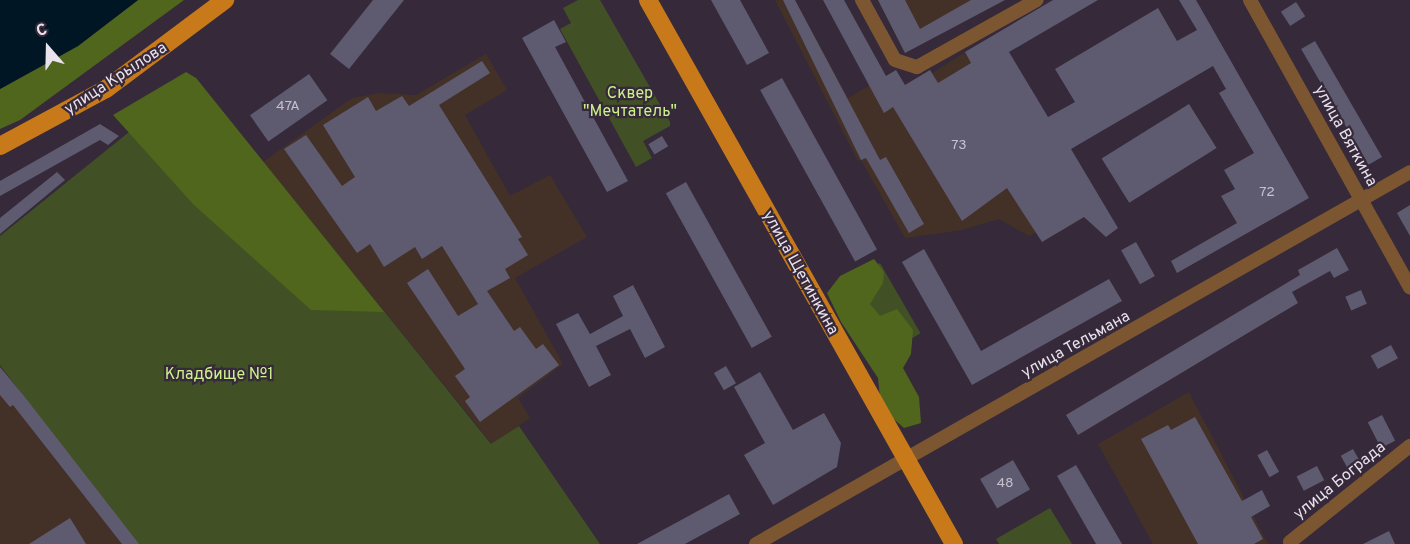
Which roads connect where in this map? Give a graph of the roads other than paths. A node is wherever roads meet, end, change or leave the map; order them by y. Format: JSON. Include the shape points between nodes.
{"nodes":[{"id":1,"x":225,"y":0,"type":"edge"},
{"id":2,"x":648,"y":0,"type":"edge"},
{"id":3,"x":862,"y":0,"type":"edge"},
{"id":4,"x":1036,"y":0,"type":"edge"},
{"id":5,"x":1250,"y":0,"type":"edge"},
{"id":6,"x":0,"y":146,"type":"edge"},
{"id":7,"x":1410,"y":172,"type":"edge"},
{"id":8,"x":1361,"y":200,"type":"junction"},
{"id":9,"x":1410,"y":287,"type":"edge"},
{"id":10,"x":1410,"y":446,"type":"edge"},
{"id":11,"x":905,"y":460,"type":"junction"},
{"id":12,"x":1290,"y":542,"type":"dead end"},
{"id":13,"x":756,"y":544,"type":"edge"},
{"id":14,"x":954,"y":544,"type":"edge"}],
"edges":[{"from":1,"to":6,"type":"main road","name":"улица Крылова","via":[[106,89]]},
{"from":2,"to":11,"type":"main road","name":"улица Щетинкина"},
{"from":3,"to":4,"type":"street","via":[[895,60],[917,67]]},
{"from":5,"to":8,"type":"street","name":"улица Вяткина"},
{"from":7,"to":8,"type":"street","name":"улица Тельмана"},
{"from":8,"to":9,"type":"street","name":"улица Вяткина"},
{"from":8,"to":11,"type":"street","name":"улица Тельмана"},
{"from":10,"to":12,"type":"street","name":"улица Бограда"},
{"from":11,"to":13,"type":"street","name":"улица Тельмана"},
{"from":11,"to":14,"type":"main road","name":"улица Щетинкина"}]}
